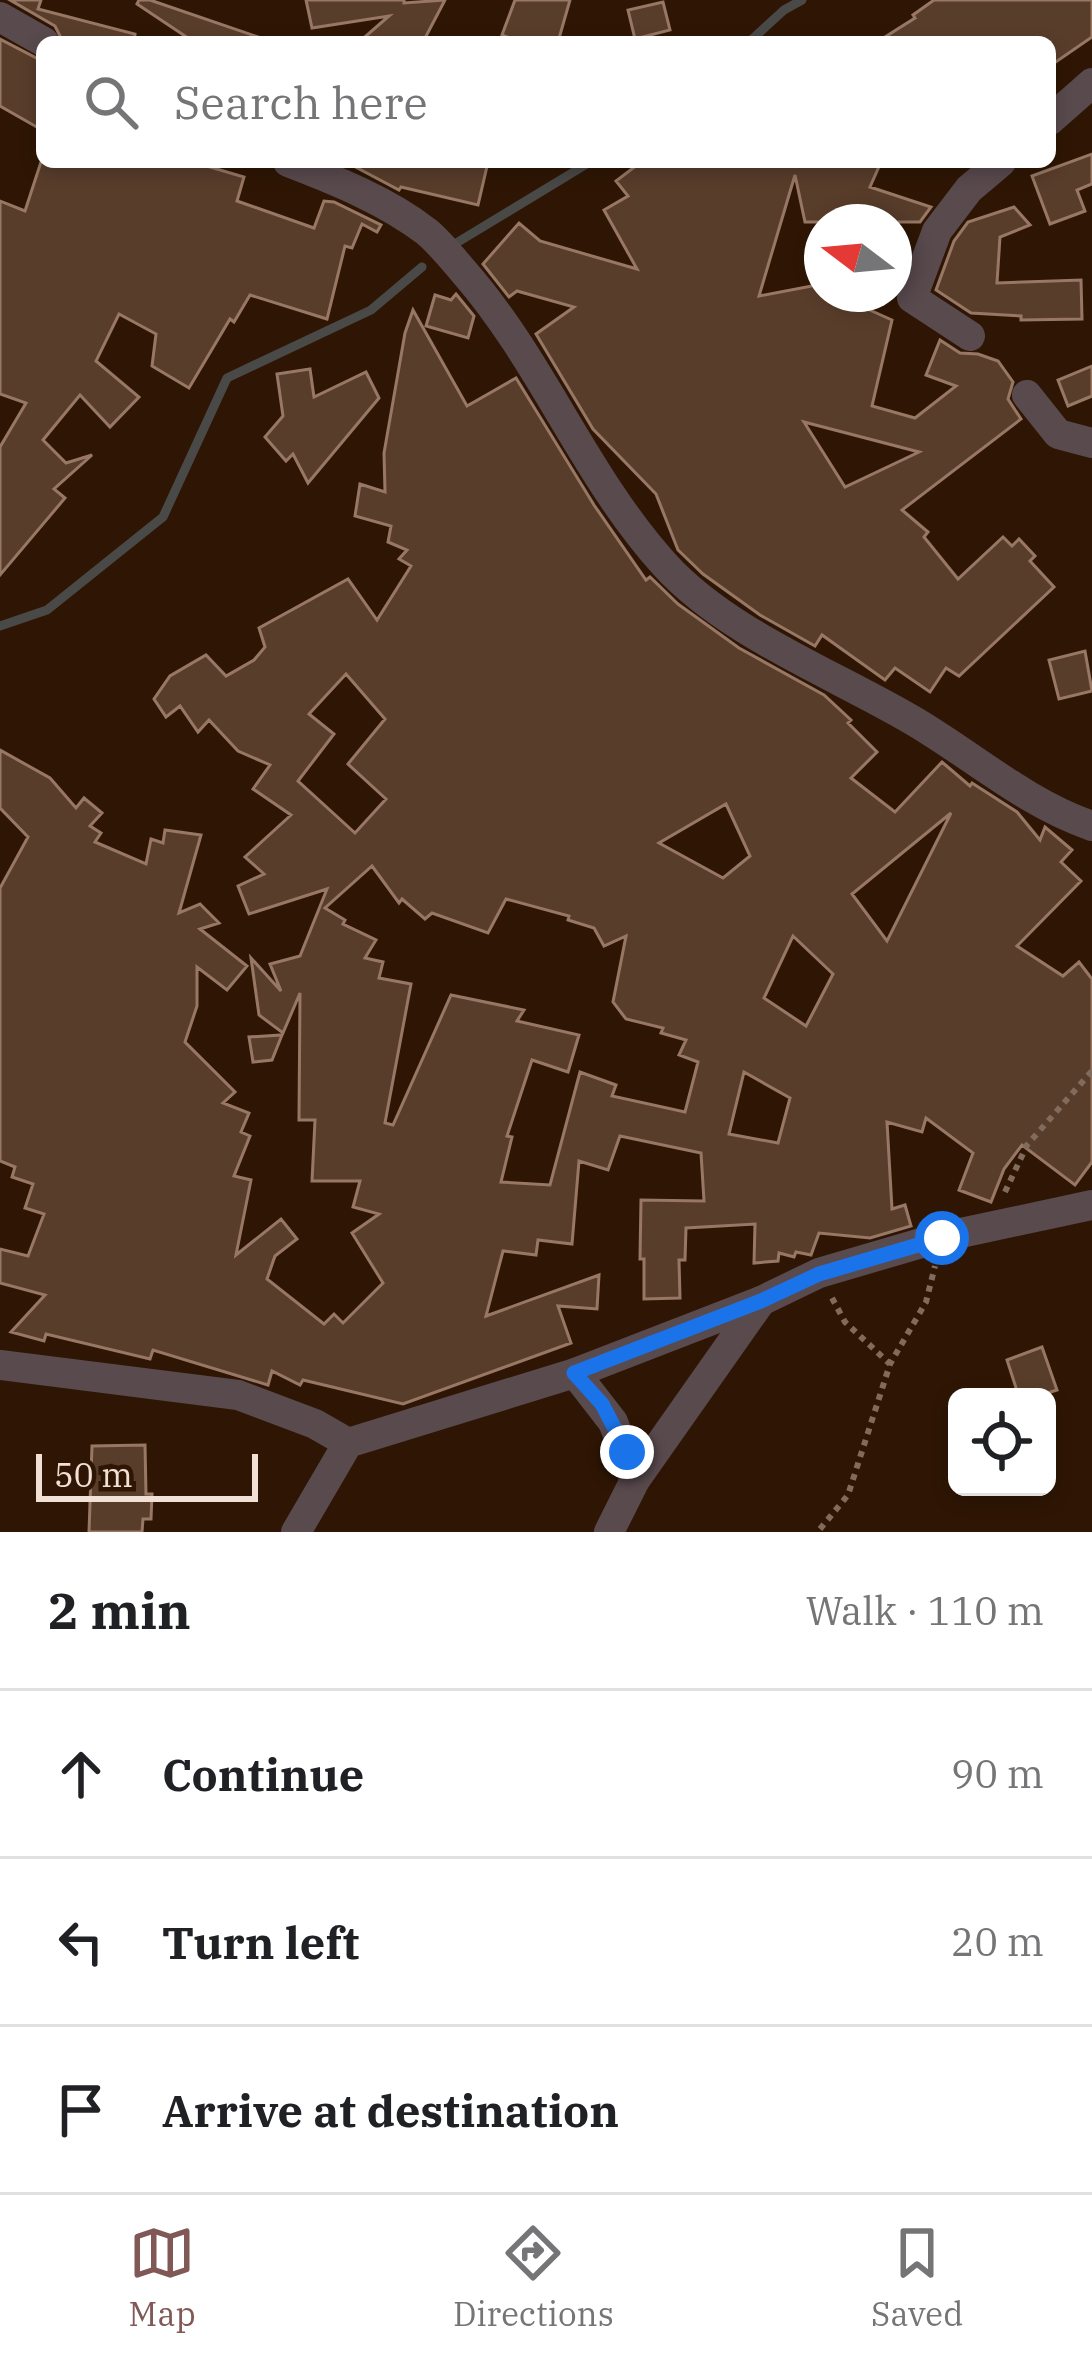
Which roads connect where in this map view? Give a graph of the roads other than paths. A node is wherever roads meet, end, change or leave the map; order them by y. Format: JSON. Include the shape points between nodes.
{"nodes":[{"id":1,"x":0,"y":17,"type":"edge"},
{"id":2,"x":36,"y":37,"type":"edge"},
{"id":3,"x":1092,"y":83,"type":"edge"},
{"id":4,"x":1056,"y":115,"type":"edge"},
{"id":5,"x":301,"y":168,"type":"edge"},
{"id":6,"x":994,"y":168,"type":"edge"},
{"id":7,"x":970,"y":336,"type":"dead end"},
{"id":8,"x":1028,"y":395,"type":"dead end"},
{"id":9,"x":1092,"y":443,"type":"edge"},
{"id":10,"x":1092,"y":826,"type":"edge"},
{"id":11,"x":1092,"y":1205,"type":"edge"},
{"id":12,"x":761,"y":1301,"type":"junction"},
{"id":13,"x":0,"y":1365,"type":"edge"},
{"id":14,"x":574,"y":1373,"type":"junction"},
{"id":15,"x":348,"y":1443,"type":"junction"},
{"id":16,"x":635,"y":1480,"type":"junction"},
{"id":17,"x":296,"y":1532,"type":"edge"},
{"id":18,"x":609,"y":1532,"type":"edge"}],
"edges":[{"from":1,"to":2,"type":"street"},
{"from":3,"to":4,"type":"street"},
{"from":5,"to":10,"type":"street","via":[[431,235],[502,316],[624,512],[701,599],[1022,793]]},
{"from":6,"to":7,"type":"street","via":[[938,231],[912,298]]},
{"from":8,"to":9,"type":"street","via":[[1058,434]]},
{"from":11,"to":12,"type":"street","via":[[942,1238],[819,1274]]},
{"from":12,"to":14,"type":"street"},
{"from":12,"to":16,"type":"street"},
{"from":13,"to":15,"type":"street","via":[[238,1395]]},
{"from":14,"to":15,"type":"street"},
{"from":14,"to":16,"type":"street","via":[[614,1421]]},
{"from":15,"to":17,"type":"street"},
{"from":16,"to":18,"type":"street"}]}
